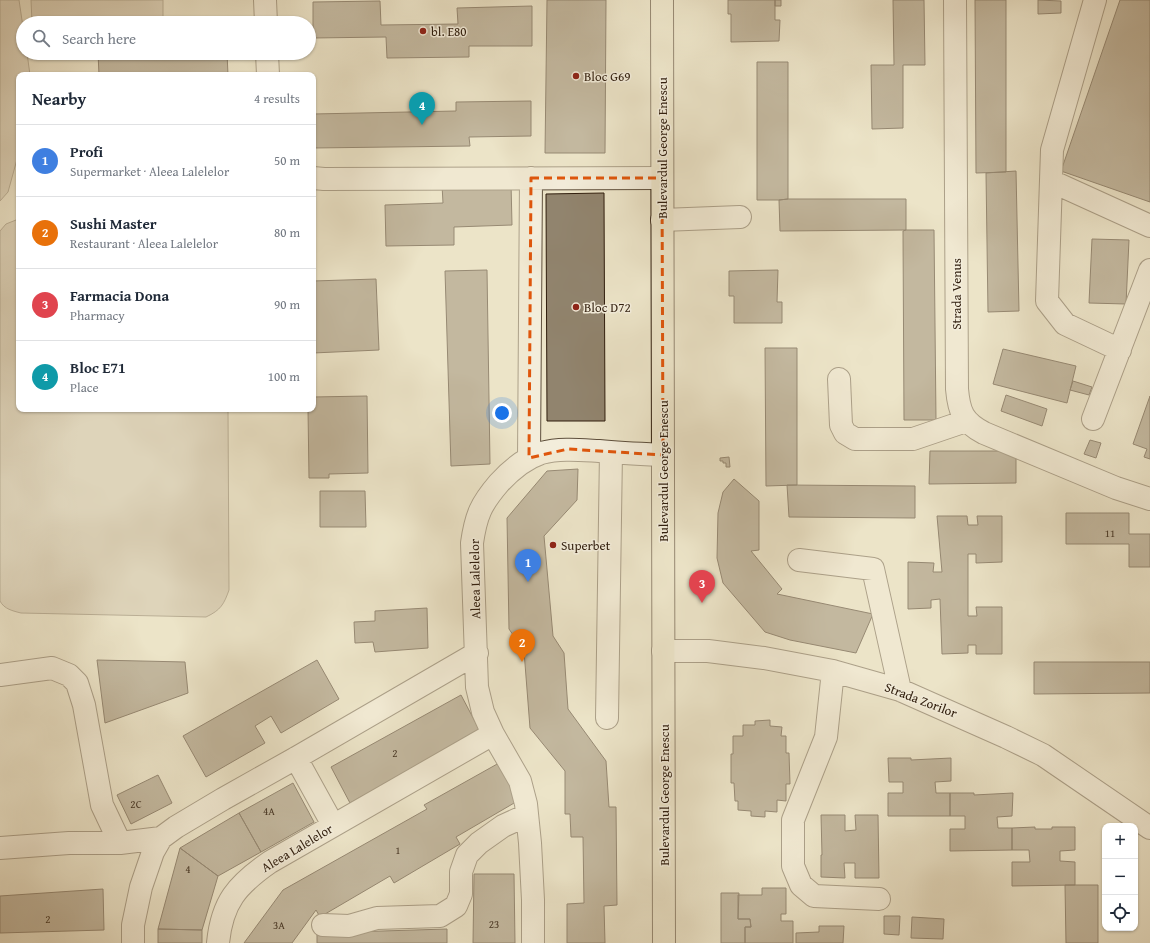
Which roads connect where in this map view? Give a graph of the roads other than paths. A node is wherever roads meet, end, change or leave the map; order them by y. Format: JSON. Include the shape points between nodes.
{"nodes":[{"id":1,"x":265,"y":0,"type":"edge"},
{"id":2,"x":662,"y":0,"type":"edge"},
{"id":3,"x":955,"y":0,"type":"edge"},
{"id":4,"x":1095,"y":0,"type":"edge"},
{"id":5,"x":266,"y":16,"type":"edge"},
{"id":6,"x":267,"y":60,"type":"edge"},
{"id":7,"x":268,"y":72,"type":"edge"},
{"id":8,"x":532,"y":178,"type":"junction"},
{"id":9,"x":662,"y":178,"type":"junction"},
{"id":10,"x":316,"y":179,"type":"edge"},
{"id":11,"x":1051,"y":181,"type":"junction"},
{"id":12,"x":740,"y":217,"type":"dead end"},
{"id":13,"x":662,"y":220,"type":"junction"},
{"id":14,"x":1150,"y":226,"type":"edge"},
{"id":15,"x":1150,"y":270,"type":"edge"},
{"id":16,"x":1120,"y":350,"type":"junction"},
{"id":17,"x":840,"y":379,"type":"dead end"},
{"id":18,"x":1093,"y":419,"type":"dead end"},
{"id":19,"x":966,"y":421,"type":"junction"},
{"id":20,"x":611,"y":452,"type":"junction"},
{"id":21,"x":663,"y":455,"type":"junction"},
{"id":22,"x":529,"y":458,"type":"junction"},
{"id":23,"x":1150,"y":499,"type":"edge"},
{"id":24,"x":799,"y":560,"type":"dead end"},
{"id":25,"x":663,"y":651,"type":"junction"},
{"id":26,"x":476,"y":653,"type":"junction"},
{"id":27,"x":833,"y":672,"type":"junction"},
{"id":28,"x":0,"y":675,"type":"edge"},
{"id":29,"x":900,"y":690,"type":"junction"},
{"id":30,"x":607,"y":718,"type":"dead end"},
{"id":31,"x":493,"y":734,"type":"junction"},
{"id":32,"x":296,"y":758,"type":"junction"},
{"id":33,"x":527,"y":815,"type":"junction"},
{"id":34,"x":334,"y":826,"type":"junction"},
{"id":35,"x":1150,"y":828,"type":"edge"},
{"id":36,"x":161,"y":838,"type":"junction"},
{"id":37,"x":120,"y":843,"type":"junction"},
{"id":38,"x":0,"y":848,"type":"edge"},
{"id":39,"x":879,"y":899,"type":"dead end"},
{"id":40,"x":323,"y":925,"type":"dead end"},
{"id":41,"x":133,"y":943,"type":"edge"},
{"id":42,"x":218,"y":943,"type":"edge"},
{"id":43,"x":533,"y":943,"type":"edge"},
{"id":44,"x":664,"y":943,"type":"edge"}],
"edges":[{"from":1,"to":5,"type":"street"},
{"from":2,"to":9,"type":"main road","name":"Bulevardul George Enescu"},
{"from":3,"to":19,"type":"street","name":"Strada Venus","via":[[957,389],[961,413]]},
{"from":4,"to":11,"type":"street","via":[[1052,150]]},
{"from":6,"to":7,"type":"street"},
{"from":8,"to":9,"type":"street"},
{"from":8,"to":10,"type":"street"},
{"from":8,"to":22,"type":"street"},
{"from":9,"to":13,"type":"main road","name":"Bulevardul George Enescu"},
{"from":11,"to":14,"type":"street"},
{"from":11,"to":16,"type":"street","via":[[1047,301],[1065,324]]},
{"from":12,"to":13,"type":"street"},
{"from":13,"to":21,"type":"main road","name":"Bulevardul George Enescu"},
{"from":15,"to":16,"type":"street"},
{"from":16,"to":18,"type":"street"},
{"from":17,"to":19,"type":"street","via":[[841,425],[845,433],[855,439],[913,439]]},
{"from":19,"to":23,"type":"street","via":[[984,434],[1116,488]]},
{"from":20,"to":21,"type":"street","name":"Aleea Lalelelor"},
{"from":20,"to":22,"type":"street","name":"Aleea Lalelelor","via":[[568,450],[542,453]]},
{"from":20,"to":30,"type":"street"},
{"from":21,"to":25,"type":"main road","name":"Bulevardul George Enescu"},
{"from":22,"to":26,"type":"street","name":"Aleea Lalelelor","via":[[488,495],[475,524],[472,543]]},
{"from":24,"to":29,"type":"street","via":[[873,569]]},
{"from":25,"to":27,"type":"street","name":"Strada Zorilor","via":[[708,651],[764,658]]},
{"from":25,"to":44,"type":"main road","name":"Bulevardul George Enescu"},
{"from":26,"to":31,"type":"street","name":"Aleea Lalelelor","via":[[477,687],[482,712]]},
{"from":26,"to":32,"type":"street"},
{"from":27,"to":29,"type":"street","name":"Strada Zorilor"},
{"from":27,"to":39,"type":"street","via":[[826,737],[794,820],[793,866],[801,885],[814,896]]},
{"from":28,"to":37,"type":"street","via":[[52,668],[69,675],[76,683],[84,706],[102,805]]},
{"from":29,"to":35,"type":"street","name":"Strada Zorilor","via":[[1043,755]]},
{"from":31,"to":33,"type":"street","name":"Aleea Lalelelor","via":[[520,781]]},
{"from":31,"to":34,"type":"street","name":"Aleea Lalelelor"},
{"from":32,"to":34,"type":"street"},
{"from":32,"to":36,"type":"street"},
{"from":33,"to":40,"type":"street","via":[[503,826],[466,855],[461,872],[462,894],[456,906],[440,916],[377,918],[349,926]]},
{"from":33,"to":43,"type":"street","name":"Aleea Lalelelor"},
{"from":34,"to":42,"type":"street","name":"Aleea Lalelelor","via":[[270,862],[242,885],[231,898],[224,914]]},
{"from":36,"to":37,"type":"street"},
{"from":36,"to":41,"type":"street","via":[[153,852],[141,887],[133,925]]},
{"from":37,"to":38,"type":"street","via":[[69,843]]}]}
